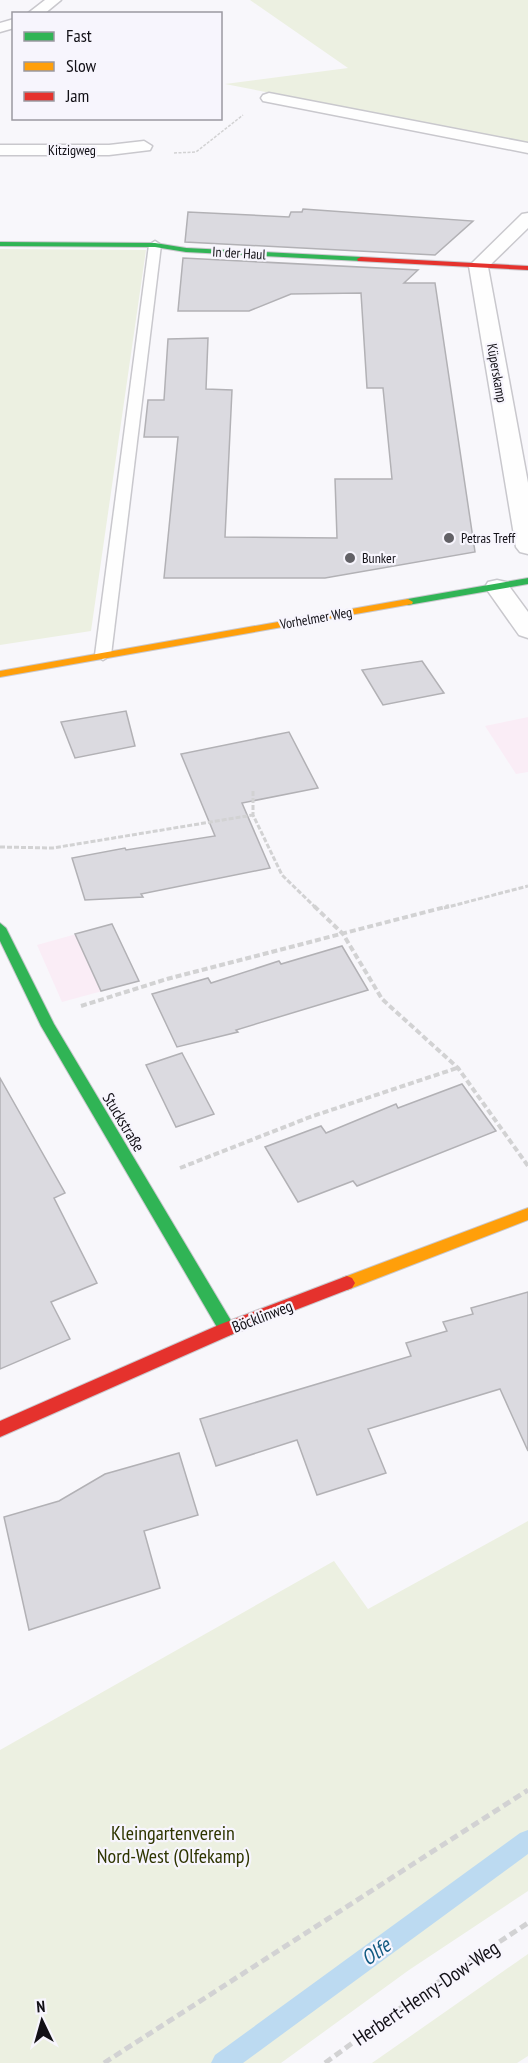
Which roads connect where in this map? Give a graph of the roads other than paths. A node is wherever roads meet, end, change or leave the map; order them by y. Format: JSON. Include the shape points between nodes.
{"nodes":[{"id":1,"x":54,"y":0,"type":"edge"},
{"id":2,"x":37,"y":12,"type":"edge"},
{"id":3,"x":269,"y":98,"type":"road end"},
{"id":4,"x":144,"y":146,"type":"road end"},
{"id":5,"x":528,"y":148,"type":"edge"},
{"id":6,"x":0,"y":150,"type":"edge"},
{"id":7,"x":528,"y":218,"type":"edge"},
{"id":8,"x":0,"y":244,"type":"edge"},
{"id":9,"x":155,"y":245,"type":"junction"},
{"id":10,"x":478,"y":266,"type":"junction"},
{"id":11,"x":528,"y":268,"type":"edge"},
{"id":12,"x":528,"y":547,"type":"edge"},
{"id":13,"x":528,"y":581,"type":"edge"},
{"id":14,"x":497,"y":587,"type":"junction"},
{"id":15,"x":528,"y":630,"type":"edge"},
{"id":16,"x":103,"y":655,"type":"junction"},
{"id":17,"x":0,"y":674,"type":"edge"},
{"id":18,"x":0,"y":928,"type":"edge"},
{"id":19,"x":528,"y":1214,"type":"edge"},
{"id":20,"x":227,"y":1329,"type":"junction"},
{"id":21,"x":0,"y":1429,"type":"edge"}],
"edges":[{"from":1,"to":2,"type":"street"},
{"from":3,"to":5,"type":"street"},
{"from":4,"to":6,"type":"street","name":"Kitzigweg","via":[[109,150]]},
{"from":7,"to":10,"type":"street"},
{"from":8,"to":9,"type":"street","name":"In der Haul"},
{"from":9,"to":10,"type":"street","name":"In der Haul"},
{"from":9,"to":16,"type":"lane"},
{"from":10,"to":11,"type":"street","name":"In der Haul"},
{"from":10,"to":12,"type":"street","name":"Küperskamp"},
{"from":13,"to":14,"type":"street","name":"Vorhelmer Weg"},
{"from":14,"to":15,"type":"street"},
{"from":14,"to":16,"type":"street","name":"Vorhelmer Weg"},
{"from":16,"to":17,"type":"street","name":"Vorhelmer Weg"},
{"from":18,"to":20,"type":"street","name":"Stuckstraße","via":[[43,1018]]},
{"from":19,"to":20,"type":"street","name":"Böcklinweg"},
{"from":20,"to":21,"type":"street","name":"Böcklinweg"}]}
